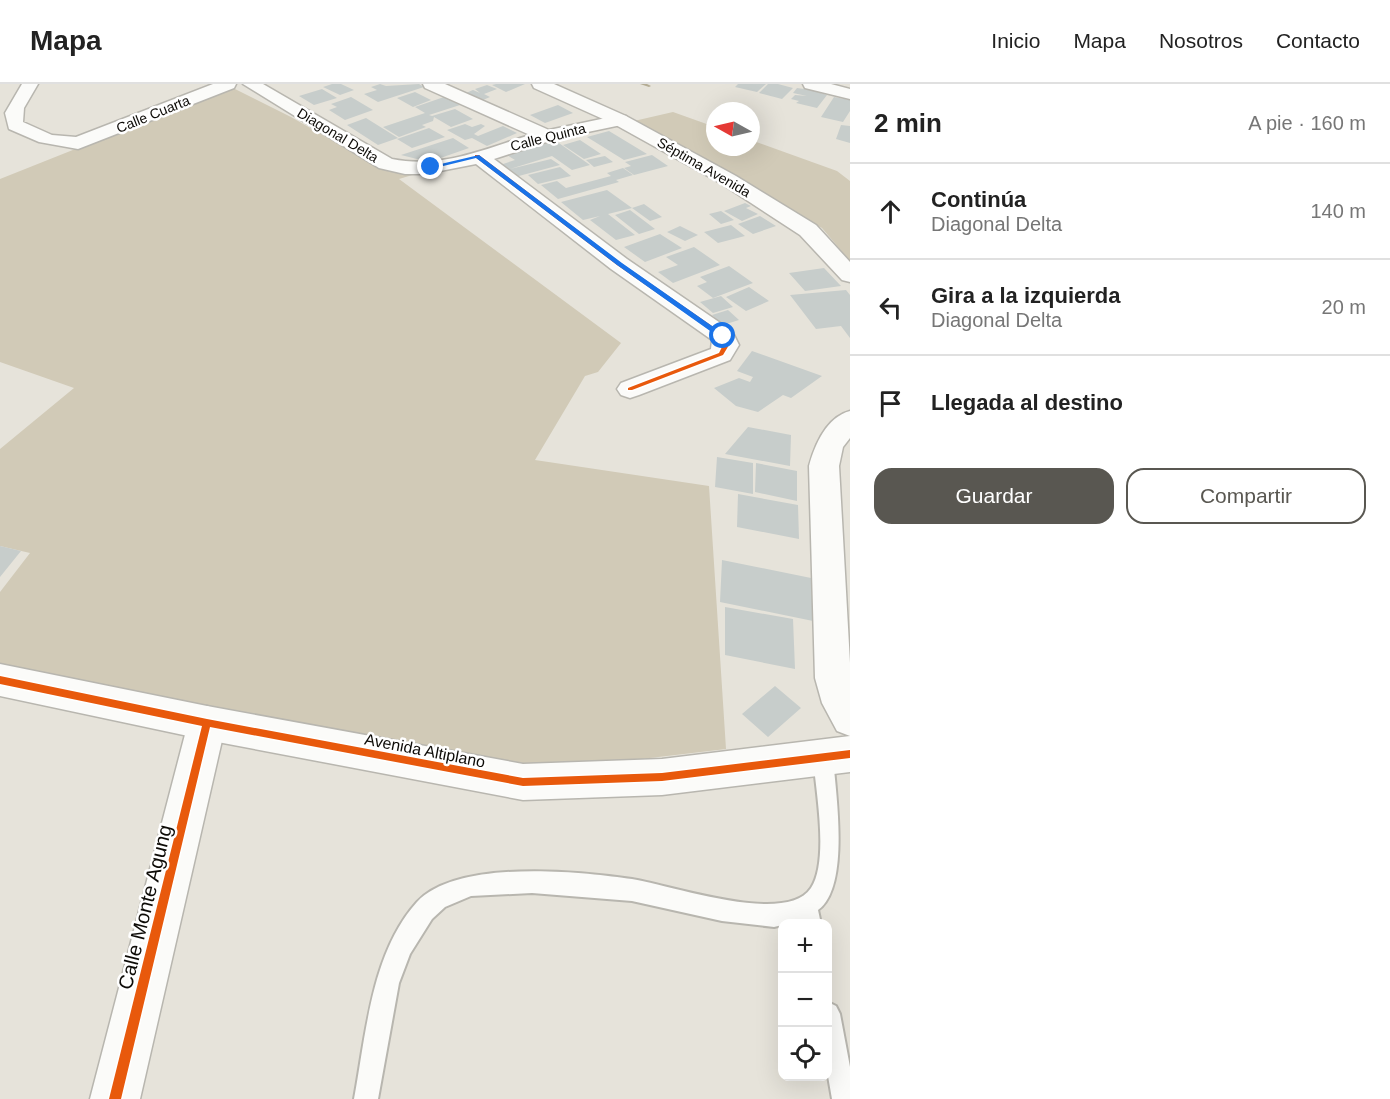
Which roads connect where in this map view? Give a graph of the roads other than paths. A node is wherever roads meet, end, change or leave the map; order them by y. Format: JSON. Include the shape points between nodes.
{"nodes":[{"id":1,"x":30,"y":84,"type":"edge"},
{"id":2,"x":228,"y":84,"type":"edge"},
{"id":3,"x":251,"y":84,"type":"edge"},
{"id":4,"x":431,"y":84,"type":"edge"},
{"id":5,"x":540,"y":84,"type":"edge"},
{"id":6,"x":811,"y":84,"type":"edge"},
{"id":7,"x":850,"y":94,"type":"edge"},
{"id":8,"x":620,"y":120,"type":"junction"},
{"id":9,"x":547,"y":136,"type":"junction"},
{"id":10,"x":477,"y":156,"type":"junction"},
{"id":11,"x":850,"y":275,"type":"edge"},
{"id":12,"x":630,"y":388,"type":"dead end"},
{"id":13,"x":850,"y":420,"type":"edge"},
{"id":14,"x":0,"y":680,"type":"edge"},
{"id":15,"x":850,"y":719,"type":"edge"},
{"id":16,"x":207,"y":723,"type":"junction"},
{"id":17,"x":837,"y":756,"type":"edge"},
{"id":18,"x":808,"y":914,"type":"edge"},
{"id":19,"x":830,"y":1027,"type":"edge"},
{"id":20,"x":115,"y":1099,"type":"edge"},
{"id":21,"x":366,"y":1099,"type":"edge"},
{"id":22,"x":844,"y":1099,"type":"edge"}],
"edges":[{"from":1,"to":2,"type":"street","name":"Calle Cuarta","via":[[15,107],[15,125],[52,141],[78,143]]},
{"from":3,"to":10,"type":"street","name":"Diagonal Delta","via":[[386,164],[414,169]]},
{"from":4,"to":9,"type":"street"},
{"from":5,"to":8,"type":"street","name":"Séptima Avenida"},
{"from":6,"to":7,"type":"street"},
{"from":8,"to":9,"type":"street","name":"Calle Quinta"},
{"from":8,"to":11,"type":"street","name":"Séptima Avenida","via":[[788,217],[823,243]]},
{"from":9,"to":10,"type":"street","name":"Calle Quinta"},
{"from":10,"to":12,"type":"street","via":[[619,264],[723,336],[726,345],[721,354]]},
{"from":13,"to":15,"type":"street","via":[[829,445],[824,466],[833,678],[840,703]]},
{"from":14,"to":16,"type":"street","name":"Avenida Altiplano"},
{"from":16,"to":17,"type":"street","name":"Avenida Altiplano","via":[[523,782],[662,777]]},
{"from":16,"to":20,"type":"street","name":"Calle Monte Agung"},
{"from":17,"to":18,"type":"lane","via":[[827,879]]},
{"from":18,"to":21,"type":"lane","via":[[774,916],[722,910],[632,890],[532,882],[471,885],[437,899],[424,911],[401,948],[388,983]]},
{"from":19,"to":22,"type":"lane"}]}
